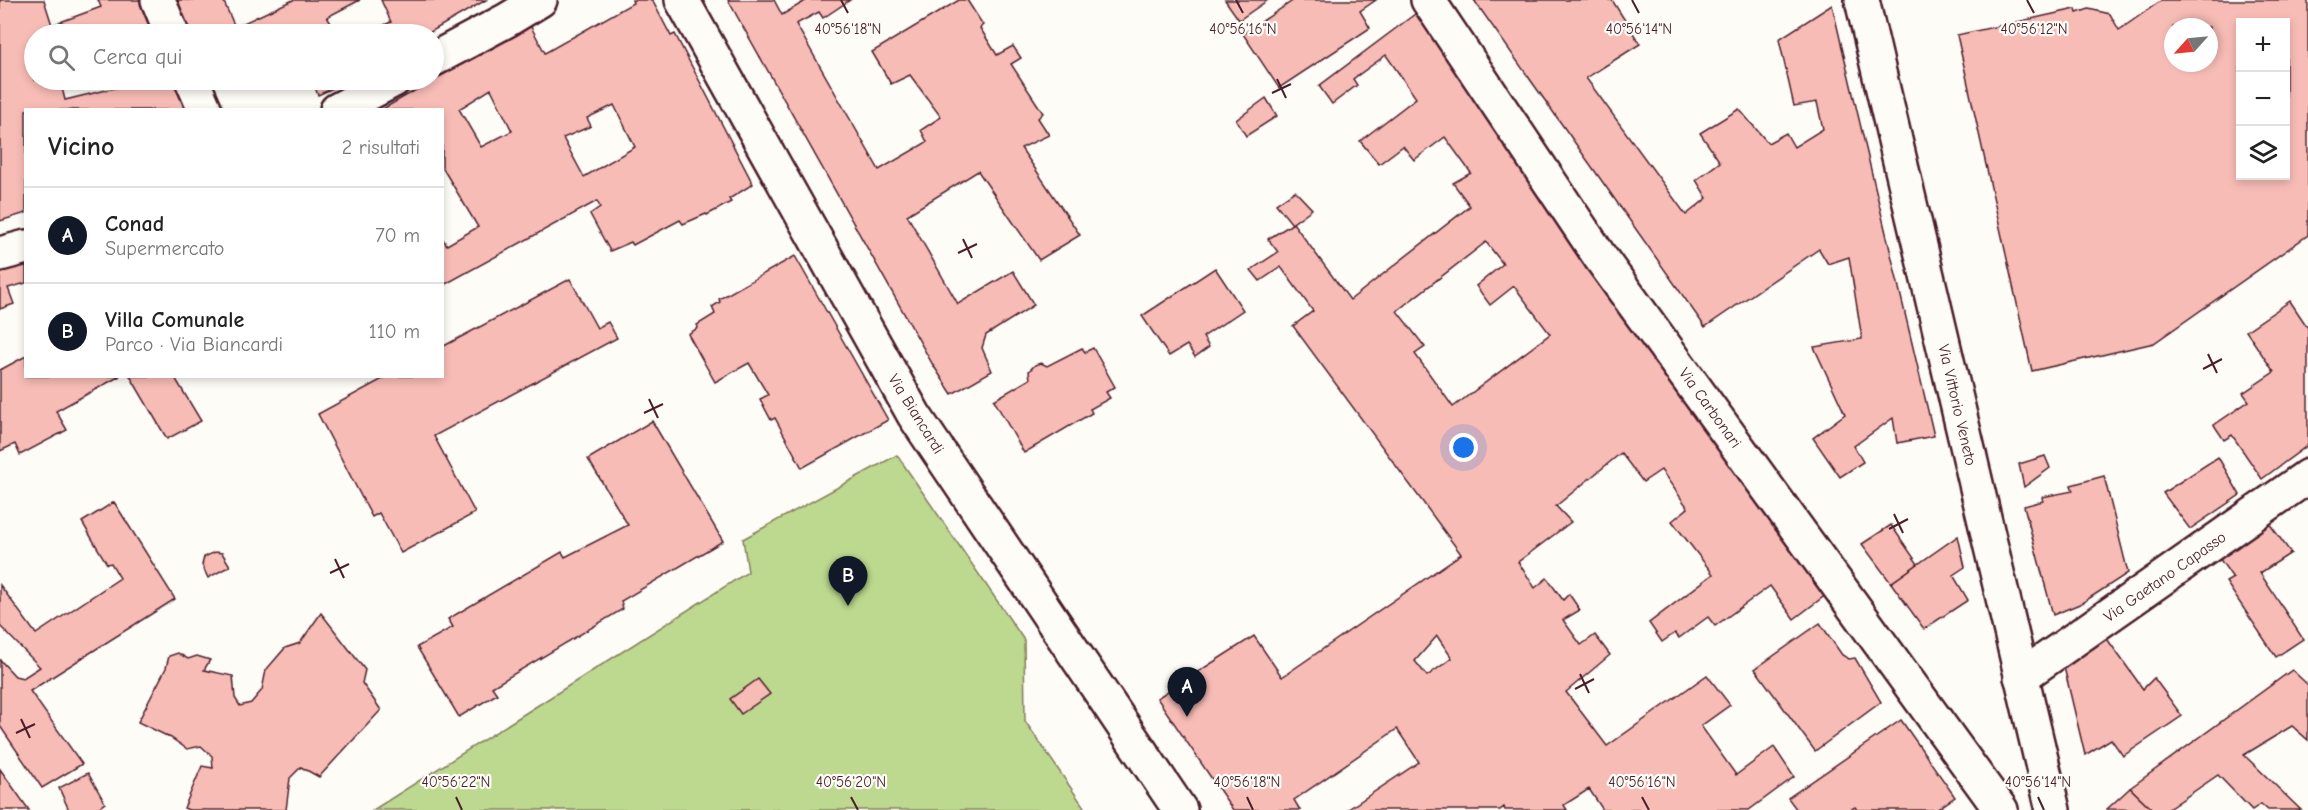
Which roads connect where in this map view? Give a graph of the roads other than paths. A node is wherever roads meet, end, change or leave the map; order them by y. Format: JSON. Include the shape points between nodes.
{"nodes":[{"id":1,"x":158,"y":0,"type":"edge"},
{"id":2,"x":540,"y":0,"type":"edge"},
{"id":3,"x":682,"y":0,"type":"edge"},
{"id":4,"x":1428,"y":0,"type":"edge"},
{"id":5,"x":1862,"y":0,"type":"edge"},
{"id":6,"x":503,"y":10,"type":"edge"},
{"id":7,"x":168,"y":24,"type":"edge"},
{"id":8,"x":444,"y":52,"type":"edge"},
{"id":9,"x":196,"y":90,"type":"edge"},
{"id":10,"x":375,"y":90,"type":"edge"},
{"id":11,"x":204,"y":108,"type":"edge"},
{"id":12,"x":341,"y":108,"type":"edge"},
{"id":13,"x":24,"y":248,"type":"edge"},
{"id":14,"x":0,"y":254,"type":"edge"},
{"id":15,"x":2308,"y":476,"type":"edge"},
{"id":16,"x":2021,"y":677,"type":"junction"},
{"id":17,"x":1180,"y":810,"type":"edge"},
{"id":18,"x":2001,"y":810,"type":"edge"},
{"id":19,"x":2053,"y":810,"type":"edge"}],
"edges":[{"from":1,"to":7,"type":"street"},
{"from":2,"to":6,"type":"street"},
{"from":3,"to":17,"type":"street","name":"Via Biancardi","via":[[914,415]]},
{"from":4,"to":18,"type":"street","name":"Via Carbonari","via":[[1600,257]]},
{"from":5,"to":16,"type":"street","name":"Via Vittorio Veneto"},
{"from":6,"to":8,"type":"street"},
{"from":9,"to":11,"type":"street"},
{"from":10,"to":12,"type":"street"},
{"from":13,"to":14,"type":"street"},
{"from":15,"to":16,"type":"street","name":"Via Gaetano Capasso"},
{"from":16,"to":19,"type":"street","name":"Via Vittorio Veneto"}]}
